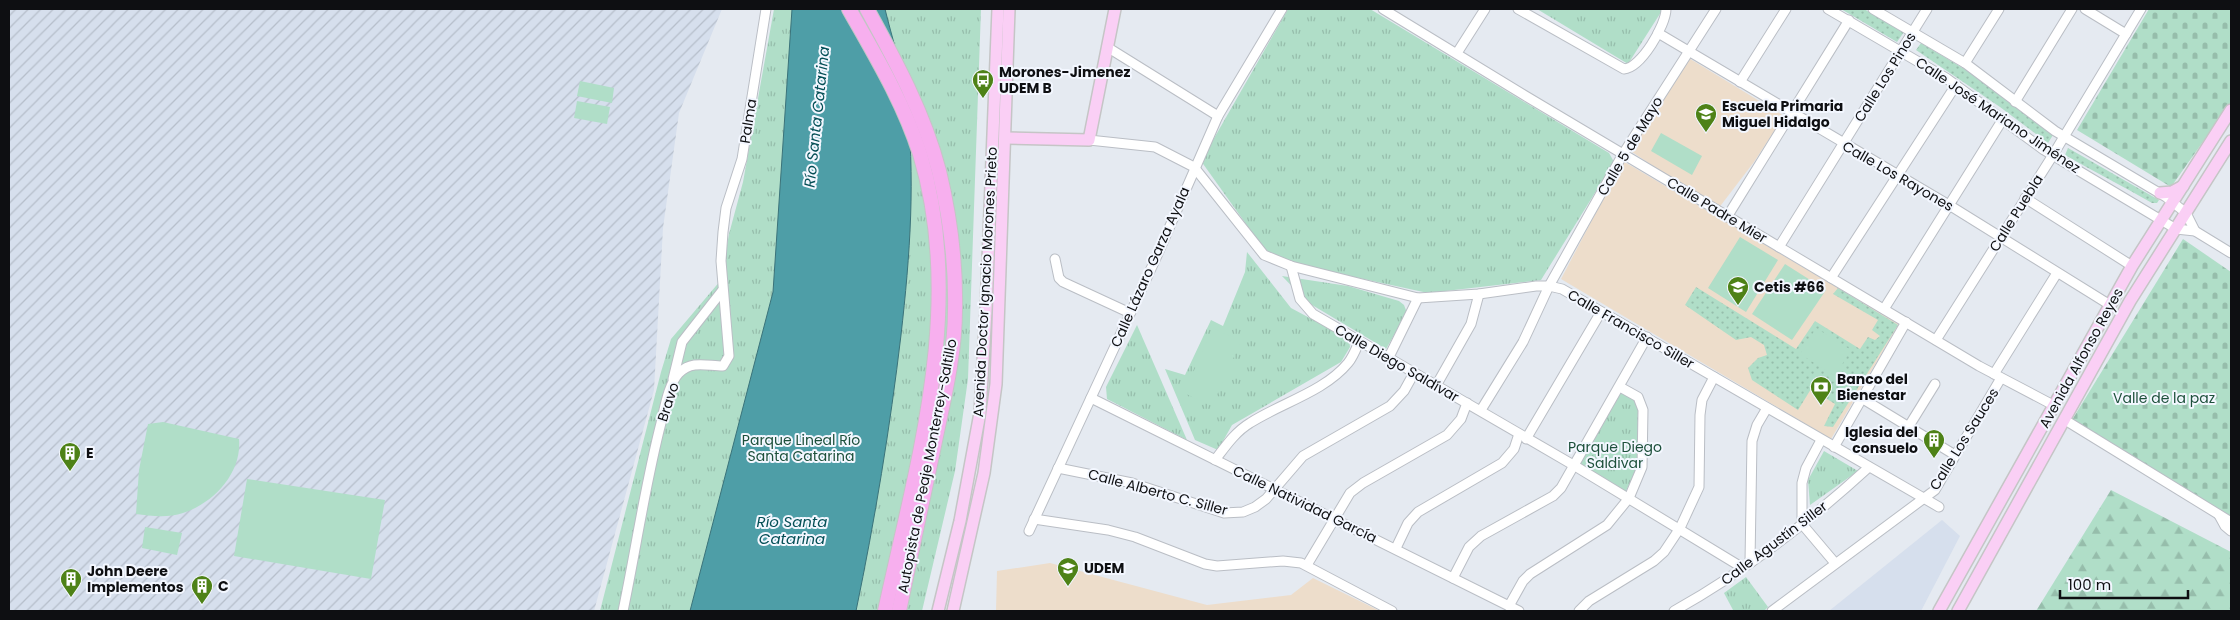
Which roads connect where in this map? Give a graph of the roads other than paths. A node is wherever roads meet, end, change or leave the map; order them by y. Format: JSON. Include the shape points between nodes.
{"nodes":[{"id":1,"x":766,"y":9,"type":"edge"},
{"id":2,"x":849,"y":9,"type":"edge"},
{"id":3,"x":867,"y":9,"type":"edge"},
{"id":4,"x":998,"y":9,"type":"edge"},
{"id":5,"x":1009,"y":9,"type":"edge"},
{"id":6,"x":1115,"y":9,"type":"edge"},
{"id":7,"x":1282,"y":9,"type":"edge"},
{"id":8,"x":1383,"y":9,"type":"edge"},
{"id":9,"x":1485,"y":9,"type":"edge"},
{"id":10,"x":1518,"y":9,"type":"edge"},
{"id":11,"x":1666,"y":9,"type":"edge"},
{"id":12,"x":1716,"y":9,"type":"edge"},
{"id":13,"x":1786,"y":9,"type":"edge"},
{"id":14,"x":1828,"y":9,"type":"edge"},
{"id":15,"x":1874,"y":9,"type":"edge"},
{"id":16,"x":1927,"y":9,"type":"edge"},
{"id":17,"x":1999,"y":9,"type":"edge"},
{"id":18,"x":2072,"y":9,"type":"edge"},
{"id":19,"x":2085,"y":9,"type":"edge"},
{"id":20,"x":2141,"y":9,"type":"edge"},
{"id":21,"x":1849,"y":20,"type":"junction"},
{"id":22,"x":1914,"y":32,"type":"junction"},
{"id":23,"x":1658,"y":33,"type":"junction"},
{"id":24,"x":2126,"y":34,"type":"junction"},
{"id":25,"x":1107,"y":48,"type":"junction"},
{"id":26,"x":1901,"y":50,"type":"junction"},
{"id":27,"x":1688,"y":51,"type":"junction"},
{"id":28,"x":1457,"y":53,"type":"junction"},
{"id":29,"x":1965,"y":63,"type":"junction"},
{"id":30,"x":1740,"y":82,"type":"junction"},
{"id":31,"x":1956,"y":85,"type":"junction"},
{"id":32,"x":2015,"y":102,"type":"junction"},
{"id":33,"x":2231,"y":110,"type":"edge"},
{"id":34,"x":1792,"y":114,"type":"junction"},
{"id":35,"x":1218,"y":116,"type":"junction"},
{"id":36,"x":2003,"y":119,"type":"junction"},
{"id":37,"x":2065,"y":136,"type":"junction"},
{"id":38,"x":1006,"y":138,"type":"junction"},
{"id":39,"x":1090,"y":140,"type":"junction"},
{"id":40,"x":2231,"y":141,"type":"edge"},
{"id":41,"x":1843,"y":144,"type":"junction"},
{"id":42,"x":1623,"y":154,"type":"junction"},
{"id":43,"x":2053,"y":155,"type":"junction"},
{"id":44,"x":1194,"y":167,"type":"junction"},
{"id":45,"x":1897,"y":175,"type":"junction"},
{"id":46,"x":2187,"y":183,"type":"junction"},
{"id":47,"x":2160,"y":193,"type":"junction"},
{"id":48,"x":2026,"y":198,"type":"junction"},
{"id":49,"x":2173,"y":202,"type":"junction"},
{"id":50,"x":1949,"y":205,"type":"junction"},
{"id":51,"x":2186,"y":213,"type":"junction"},
{"id":52,"x":1727,"y":217,"type":"junction"},
{"id":53,"x":2161,"y":220,"type":"junction"},
{"id":54,"x":2176,"y":229,"type":"junction"},
{"id":55,"x":2195,"y":231,"type":"junction"},
{"id":56,"x":723,"y":232,"type":"joint"},
{"id":57,"x":2001,"y":238,"type":"junction"},
{"id":58,"x":1779,"y":247,"type":"junction"},
{"id":59,"x":2231,"y":253,"type":"edge"},
{"id":60,"x":1055,"y":259,"type":"dead end"},
{"id":61,"x":1291,"y":266,"type":"junction"},
{"id":62,"x":2132,"y":266,"type":"junction"},
{"id":63,"x":2057,"y":273,"type":"junction"},
{"id":64,"x":1831,"y":278,"type":"junction"},
{"id":65,"x":1549,"y":286,"type":"junction"},
{"id":66,"x":722,"y":291,"type":"junction"},
{"id":67,"x":1479,"y":294,"type":"junction"},
{"id":68,"x":1418,"y":298,"type":"junction"},
{"id":69,"x":2110,"y":305,"type":"junction"},
{"id":70,"x":1884,"y":309,"type":"junction"},
{"id":71,"x":1601,"y":312,"type":"junction"},
{"id":72,"x":1130,"y":313,"type":"junction"},
{"id":73,"x":1906,"y":322,"type":"junction"},
{"id":74,"x":1647,"y":337,"type":"junction"},
{"id":75,"x":1936,"y":340,"type":"junction"},
{"id":76,"x":1360,"y":342,"type":"junction"},
{"id":77,"x":1388,"y":359,"type":"junction"},
{"id":78,"x":1414,"y":373,"type":"junction"},
{"id":79,"x":1997,"y":376,"type":"junction"},
{"id":80,"x":1714,"y":377,"type":"junction"},
{"id":81,"x":1437,"y":384,"type":"junction"},
{"id":82,"x":1935,"y":384,"type":"dead end"},
{"id":83,"x":672,"y":385,"type":"junction"},
{"id":84,"x":1620,"y":387,"type":"junction"},
{"id":85,"x":1091,"y":398,"type":"junction"},
{"id":86,"x":1863,"y":399,"type":"junction"},
{"id":87,"x":1467,"y":403,"type":"junction"},
{"id":88,"x":2055,"y":406,"type":"junction"},
{"id":89,"x":1767,"y":408,"type":"junction"},
{"id":90,"x":1481,"y":410,"type":"junction"},
{"id":91,"x":2065,"y":420,"type":"junction"},
{"id":92,"x":1909,"y":426,"type":"junction"},
{"id":93,"x":1523,"y":436,"type":"junction"},
{"id":94,"x":1821,"y":440,"type":"junction"},
{"id":95,"x":1834,"y":448,"type":"junction"},
{"id":96,"x":1955,"y":455,"type":"junction"},
{"id":97,"x":1215,"y":460,"type":"junction"},
{"id":98,"x":1575,"y":466,"type":"junction"},
{"id":99,"x":1869,"y":467,"type":"junction"},
{"id":100,"x":1058,"y":468,"type":"junction"},
{"id":101,"x":1276,"y":489,"type":"junction"},
{"id":102,"x":1629,"y":498,"type":"junction"},
{"id":103,"x":1924,"y":498,"type":"junction"},
{"id":104,"x":1939,"y":507,"type":"dead end"},
{"id":105,"x":2219,"y":514,"type":"junction"},
{"id":106,"x":1334,"y":518,"type":"junction"},
{"id":107,"x":1034,"y":519,"type":"junction"},
{"id":108,"x":2231,"y":522,"type":"edge"},
{"id":109,"x":1802,"y":524,"type":"junction"},
{"id":110,"x":1680,"y":528,"type":"junction"},
{"id":111,"x":1029,"y":531,"type":"dead end"},
{"id":112,"x":2231,"y":531,"type":"edge"},
{"id":113,"x":1396,"y":548,"type":"junction"},
{"id":114,"x":1835,"y":563,"type":"junction"},
{"id":115,"x":1307,"y":565,"type":"junction"},
{"id":116,"x":1747,"y":565,"type":"junction"},
{"id":117,"x":1453,"y":578,"type":"junction"},
{"id":118,"x":1509,"y":606,"type":"junction"},
{"id":119,"x":956,"y":609,"type":"edge"},
{"id":120,"x":623,"y":611,"type":"edge"},
{"id":121,"x":885,"y":611,"type":"edge"},
{"id":122,"x":899,"y":611,"type":"edge"},
{"id":123,"x":938,"y":611,"type":"edge"},
{"id":124,"x":1392,"y":611,"type":"edge"},
{"id":125,"x":1519,"y":611,"type":"edge"},
{"id":126,"x":1579,"y":611,"type":"edge"},
{"id":127,"x":1674,"y":611,"type":"edge"},
{"id":128,"x":1772,"y":611,"type":"edge"},
{"id":129,"x":1939,"y":611,"type":"edge"},
{"id":130,"x":1958,"y":611,"type":"edge"}],
"edges":[{"from":1,"to":56,"type":"street","name":"Palma","via":[[742,159],[726,208]]},
{"from":2,"to":121,"type":"highway","name":"Autopista de Peaje Monterrey-Saltillo","via":[[887,76],[919,152],[932,206],[939,276],[936,360],[929,407]]},
{"from":3,"to":122,"type":"highway","name":"Autopista de Peaje Monterrey-Saltillo","via":[[915,102],[928,135],[950,221],[952,247],[955,311],[949,368]]},
{"from":4,"to":123,"type":"main road","name":"Avenida Doctor Ignacio Morones Prieto","via":[[980,413],[960,521]]},
{"from":5,"to":38,"type":"main road","name":"Avenida Doctor Ignacio Morones Prieto"},
{"from":6,"to":25,"type":"main road"},
{"from":7,"to":35,"type":"street","name":"Calle Lázaro Garza Ayala"},
{"from":8,"to":28,"type":"street","name":"Calle Padre Mier"},
{"from":9,"to":28,"type":"street"},
{"from":10,"to":23,"type":"street","via":[[1620,69],[1634,65]]},
{"from":11,"to":23,"type":"street"},
{"from":12,"to":27,"type":"street","name":"Calle 5 de Mayo"},
{"from":13,"to":30,"type":"street"},
{"from":14,"to":21,"type":"street","name":"Calle José Mariano Jiménez"},
{"from":15,"to":22,"type":"street","name":"Calle José Mariano Jiménez"},
{"from":16,"to":22,"type":"street","name":"Calle Los Pinos"},
{"from":17,"to":29,"type":"street"},
{"from":18,"to":32,"type":"street"},
{"from":19,"to":24,"type":"street"},
{"from":20,"to":24,"type":"street","name":"Calle Puebla"},
{"from":21,"to":26,"type":"street","name":"Calle José Mariano Jiménez"},
{"from":21,"to":34,"type":"street"},
{"from":22,"to":26,"type":"street","name":"Calle Los Pinos"},
{"from":22,"to":29,"type":"street","name":"Calle José Mariano Jiménez"},
{"from":23,"to":27,"type":"street","name":"Calle Los Rayones"},
{"from":24,"to":37,"type":"street","name":"Calle Puebla"},
{"from":25,"to":35,"type":"street"},
{"from":25,"to":39,"type":"main road"},
{"from":26,"to":31,"type":"street","name":"Calle José Mariano Jiménez"},
{"from":26,"to":41,"type":"street","name":"Calle Los Pinos"},
{"from":27,"to":30,"type":"street","name":"Calle Los Rayones"},
{"from":27,"to":42,"type":"street","name":"Calle 5 de Mayo"},
{"from":28,"to":42,"type":"street","name":"Calle Padre Mier"},
{"from":29,"to":32,"type":"street","name":"Calle José Mariano Jiménez"},
{"from":30,"to":34,"type":"street","name":"Calle Los Rayones"},
{"from":31,"to":36,"type":"street","name":"Calle José Mariano Jiménez"},
{"from":31,"to":45,"type":"street"},
{"from":32,"to":37,"type":"street","name":"Calle José Mariano Jiménez"},
{"from":33,"to":46,"type":"main road","name":"Avenida Alfonso Reyes"},
{"from":34,"to":41,"type":"street","name":"Calle Los Rayones"},
{"from":34,"to":52,"type":"street"},
{"from":35,"to":44,"type":"street","name":"Calle Lázaro Garza Ayala"},
{"from":36,"to":43,"type":"street","name":"Calle José Mariano Jiménez"},
{"from":36,"to":50,"type":"street"},
{"from":37,"to":43,"type":"street","name":"Calle Puebla"},
{"from":37,"to":47,"type":"street","name":"Calle José Mariano Jiménez"},
{"from":38,"to":39,"type":"main road"},
{"from":38,"to":119,"type":"main road","name":"Avenida Doctor Ignacio Morones Prieto","via":[[996,384],[984,473]]},
{"from":39,"to":44,"type":"street","via":[[1155,147]]},
{"from":40,"to":51,"type":"main road","name":"Avenida Alfonso Reyes"},
{"from":41,"to":45,"type":"street","name":"Calle Los Rayones"},
{"from":41,"to":58,"type":"street","name":"Calle Los Pinos"},
{"from":42,"to":52,"type":"street","name":"Calle Padre Mier"},
{"from":42,"to":65,"type":"street","name":"Calle 5 de Mayo"},
{"from":43,"to":48,"type":"street","name":"Calle Puebla"},
{"from":43,"to":53,"type":"street","name":"Calle José Mariano Jiménez"},
{"from":44,"to":61,"type":"street","via":[[1264,255]]},
{"from":44,"to":72,"type":"street","name":"Calle Lázaro Garza Ayala"},
{"from":45,"to":50,"type":"street","name":"Calle Los Rayones"},
{"from":45,"to":64,"type":"street"},
{"from":46,"to":47,"type":"main road","via":[[2172,192]]},
{"from":46,"to":49,"type":"main road","name":"Avenida Alfonso Reyes"},
{"from":47,"to":49,"type":"street","name":"Calle José Mariano Jiménez"},
{"from":48,"to":57,"type":"street","name":"Calle Puebla"},
{"from":48,"to":62,"type":"street"},
{"from":49,"to":51,"type":"street","name":"Calle José Mariano Jiménez"},
{"from":49,"to":53,"type":"main road","name":"Avenida Alfonso Reyes"},
{"from":50,"to":57,"type":"street","name":"Calle Los Rayones"},
{"from":50,"to":70,"type":"street"},
{"from":51,"to":54,"type":"main road","name":"Avenida Alfonso Reyes"},
{"from":51,"to":55,"type":"street","name":"Calle José Mariano Jiménez"},
{"from":52,"to":58,"type":"street","name":"Calle Padre Mier"},
{"from":53,"to":54,"type":"street","name":"Calle José Mariano Jiménez"},
{"from":53,"to":62,"type":"main road","name":"Avenida Alfonso Reyes"},
{"from":54,"to":55,"type":"street","name":"Calle José Mariano Jiménez"},
{"from":54,"to":91,"type":"main road","name":"Avenida Alfonso Reyes","via":[[2130,301]]},
{"from":55,"to":59,"type":"street","name":"Calle José Mariano Jiménez"},
{"from":56,"to":66,"type":"street","name":"Bravo"},
{"from":57,"to":63,"type":"street","name":"Calle Los Rayones"},
{"from":57,"to":75,"type":"street","name":"Calle Puebla"},
{"from":58,"to":64,"type":"street","name":"Calle Padre Mier"},
{"from":60,"to":72,"type":"street","via":[[1062,282]]},
{"from":61,"to":68,"type":"street","name":"Calle Francisco Siller"},
{"from":61,"to":76,"type":"street","name":"Calle Diego Saldívar","via":[[1305,307]]},
{"from":62,"to":69,"type":"main road","name":"Avenida Alfonso Reyes"},
{"from":63,"to":69,"type":"street","name":"Calle Los Rayones"},
{"from":63,"to":79,"type":"street","name":"Calle Los Sauces"},
{"from":64,"to":70,"type":"street","name":"Calle Padre Mier"},
{"from":65,"to":67,"type":"street","name":"Calle Francisco Siller"},
{"from":65,"to":71,"type":"street","name":"Calle Francisco Siller","via":[[1570,293]]},
{"from":65,"to":90,"type":"street","name":"Calle 5 de Mayo","via":[[1523,342]]},
{"from":66,"to":83,"type":"street","via":[[682,342]]},
{"from":66,"to":83,"type":"street","name":"Bravo","via":[[730,351],[727,361],[723,366],[694,364],[678,374]]},
{"from":67,"to":68,"type":"street","name":"Calle Francisco Siller"},
{"from":67,"to":81,"type":"street","via":[[1471,324]]},
{"from":68,"to":77,"type":"street"},
{"from":69,"to":88,"type":"main road","name":"Avenida Alfonso Reyes"},
{"from":70,"to":73,"type":"street","name":"Calle Padre Mier"},
{"from":71,"to":74,"type":"street","name":"Calle Francisco Siller"},
{"from":71,"to":93,"type":"street"},
{"from":72,"to":85,"type":"street","name":"Calle Lázaro Garza Ayala"},
{"from":73,"to":75,"type":"street","name":"Calle Padre Mier"},
{"from":73,"to":86,"type":"street"},
{"from":74,"to":80,"type":"street","name":"Calle Francisco Siller"},
{"from":74,"to":84,"type":"street"},
{"from":75,"to":79,"type":"street","name":"Calle Padre Mier"},
{"from":76,"to":77,"type":"street","name":"Calle Diego Saldívar"},
{"from":76,"to":97,"type":"street","via":[[1342,370],[1249,424],[1229,441]]},
{"from":77,"to":78,"type":"street","name":"Calle Diego Saldívar"},
{"from":78,"to":81,"type":"street","name":"Calle Diego Saldívar"},
{"from":78,"to":101,"type":"street","name":"Calle Alberto C. Siller","via":[[1390,406],[1303,456]]},
{"from":79,"to":88,"type":"street","name":"Calle Padre Mier"},
{"from":79,"to":96,"type":"street","name":"Calle Los Sauces"},
{"from":80,"to":89,"type":"street","name":"Calle Francisco Siller"},
{"from":80,"to":110,"type":"street","via":[[1702,400],[1699,487]]},
{"from":81,"to":87,"type":"street","name":"Calle Diego Saldívar"},
{"from":82,"to":92,"type":"street"},
{"from":83,"to":120,"type":"street","name":"Bravo","via":[[656,442]]},
{"from":84,"to":98,"type":"street"},
{"from":84,"to":102,"type":"street","via":[[1638,397],[1643,410],[1642,467]]},
{"from":85,"to":97,"type":"street","name":"Calle Natividad García"},
{"from":85,"to":100,"type":"street","name":"Calle Lázaro Garza Ayala"},
{"from":86,"to":92,"type":"street"},
{"from":86,"to":95,"type":"street"},
{"from":87,"to":90,"type":"street","name":"Calle Diego Saldívar"},
{"from":87,"to":106,"type":"street","via":[[1455,428],[1447,435],[1356,487]]},
{"from":88,"to":129,"type":"main road","name":"Avenida Alfonso Reyes"},
{"from":89,"to":94,"type":"street","name":"Calle Francisco Siller"},
{"from":89,"to":116,"type":"street","via":[[1752,441]]},
{"from":90,"to":93,"type":"street","name":"Calle Diego Saldívar"},
{"from":91,"to":105,"type":"street"},
{"from":91,"to":130,"type":"main road","name":"Avenida Alfonso Reyes"},
{"from":92,"to":96,"type":"street"},
{"from":93,"to":98,"type":"street","name":"Calle Diego Saldívar"},
{"from":93,"to":113,"type":"street","via":[[1502,463],[1418,512],[1408,523]]},
{"from":94,"to":95,"type":"street","name":"Calle Francisco Siller"},
{"from":94,"to":109,"type":"street","via":[[1802,483]]},
{"from":95,"to":99,"type":"street","name":"Calle Francisco Siller"},
{"from":96,"to":103,"type":"street","name":"Calle Los Sauces","via":[[1938,486]]},
{"from":97,"to":101,"type":"street","name":"Calle Natividad García"},
{"from":98,"to":102,"type":"street","name":"Calle Diego Saldívar"},
{"from":98,"to":117,"type":"street","via":[[1553,496],[1481,536],[1469,547]]},
{"from":99,"to":103,"type":"street","name":"Calle Francisco Siller"},
{"from":99,"to":109,"type":"street","name":"Calle Agustín Siller"},
{"from":100,"to":101,"type":"street","name":"Calle Alberto C. Siller","via":[[1132,483],[1224,513],[1243,512],[1255,507]]},
{"from":100,"to":107,"type":"street","name":"Calle Lázaro Garza Ayala"},
{"from":101,"to":106,"type":"street","name":"Calle Natividad García"},
{"from":102,"to":110,"type":"street","name":"Calle Diego Saldívar"},
{"from":102,"to":118,"type":"street","via":[[1607,525],[1530,574]]},
{"from":103,"to":104,"type":"street","name":"Calle Francisco Siller"},
{"from":103,"to":114,"type":"street","name":"Calle Los Sauces"},
{"from":105,"to":108,"type":"street"},
{"from":105,"to":112,"type":"street"},
{"from":106,"to":113,"type":"street","name":"Calle Natividad García"},
{"from":106,"to":115,"type":"street"},
{"from":107,"to":111,"type":"street","name":"Calle Lázaro Garza Ayala"},
{"from":107,"to":115,"type":"street","via":[[1135,537],[1205,564],[1283,561]]},
{"from":109,"to":114,"type":"street"},
{"from":109,"to":116,"type":"street","name":"Calle Agustín Siller"},
{"from":110,"to":116,"type":"street","name":"Calle Diego Saldívar"},
{"from":110,"to":126,"type":"street","via":[[1654,561],[1589,601]]},
{"from":113,"to":117,"type":"street","name":"Calle Natividad García"},
{"from":114,"to":128,"type":"street","name":"Calle Los Sauces"},
{"from":115,"to":124,"type":"street"},
{"from":116,"to":127,"type":"street","name":"Calle Agustín Siller","via":[[1720,585]]},
{"from":117,"to":118,"type":"street","name":"Calle Natividad García"},
{"from":118,"to":125,"type":"street","name":"Calle Natividad García"}]}
